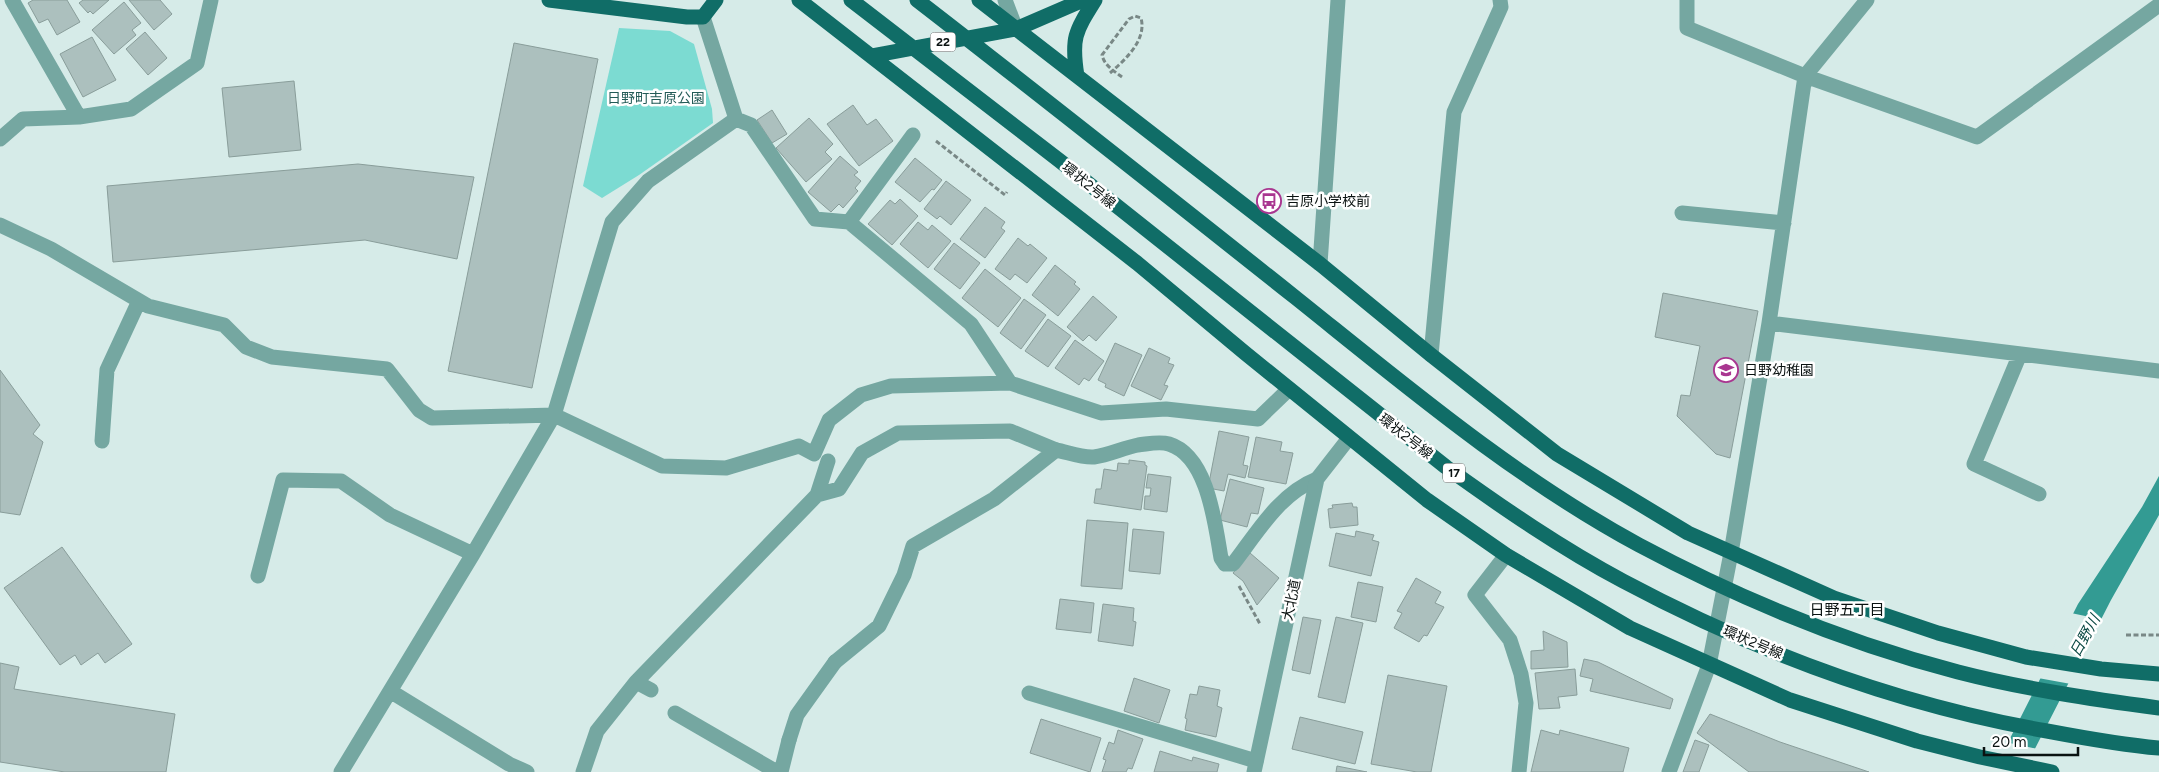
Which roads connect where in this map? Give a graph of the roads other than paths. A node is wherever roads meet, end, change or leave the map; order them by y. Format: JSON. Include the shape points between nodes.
{"nodes":[{"id":1,"x":12,"y":0,"type":"edge"},
{"id":2,"x":210,"y":0,"type":"edge"},
{"id":3,"x":549,"y":0,"type":"edge"},
{"id":4,"x":716,"y":0,"type":"edge"},
{"id":5,"x":799,"y":0,"type":"edge"},
{"id":6,"x":850,"y":0,"type":"edge"},
{"id":7,"x":917,"y":0,"type":"edge"},
{"id":8,"x":979,"y":0,"type":"edge"},
{"id":9,"x":1005,"y":0,"type":"edge"},
{"id":10,"x":1083,"y":0,"type":"edge"},
{"id":11,"x":1095,"y":0,"type":"edge"},
{"id":12,"x":1338,"y":0,"type":"edge"},
{"id":13,"x":1500,"y":0,"type":"edge"},
{"id":14,"x":1688,"y":0,"type":"edge"},
{"id":15,"x":1866,"y":0,"type":"edge"},
{"id":16,"x":2159,"y":5,"type":"edge"},
{"id":17,"x":703,"y":17,"type":"junction"},
{"id":18,"x":1016,"y":29,"type":"junction"},
{"id":19,"x":871,"y":56,"type":"junction"},
{"id":20,"x":1077,"y":76,"type":"junction"},
{"id":21,"x":1805,"y":76,"type":"junction"},
{"id":22,"x":79,"y":117,"type":"junction"},
{"id":23,"x":736,"y":119,"type":"junction"},
{"id":24,"x":913,"y":136,"type":"dead end"},
{"id":25,"x":0,"y":139,"type":"edge"},
{"id":26,"x":1682,"y":213,"type":"dead end"},
{"id":27,"x":850,"y":222,"type":"junction"},
{"id":28,"x":1784,"y":223,"type":"junction"},
{"id":29,"x":0,"y":225,"type":"edge"},
{"id":30,"x":1320,"y":264,"type":"junction"},
{"id":31,"x":138,"y":301,"type":"junction"},
{"id":32,"x":1769,"y":324,"type":"junction"},
{"id":33,"x":2020,"y":354,"type":"junction"},
{"id":34,"x":1430,"y":355,"type":"junction"},
{"id":35,"x":2159,"y":371,"type":"edge"},
{"id":36,"x":1010,"y":383,"type":"junction"},
{"id":37,"x":1289,"y":389,"type":"junction"},
{"id":38,"x":554,"y":415,"type":"junction"},
{"id":39,"x":1349,"y":438,"type":"junction"},
{"id":40,"x":102,"y":441,"type":"dead end"},
{"id":41,"x":1056,"y":450,"type":"junction"},
{"id":42,"x":814,"y":454,"type":"junction"},
{"id":43,"x":1317,"y":479,"type":"junction"},
{"id":44,"x":2039,"y":494,"type":"dead end"},
{"id":45,"x":817,"y":495,"type":"junction"},
{"id":46,"x":1731,"y":553,"type":"junction"},
{"id":47,"x":473,"y":554,"type":"junction"},
{"id":48,"x":1506,"y":555,"type":"junction"},
{"id":49,"x":258,"y":576,"type":"dead end"},
{"id":50,"x":1709,"y":665,"type":"junction"},
{"id":51,"x":2159,"y":674,"type":"edge"},
{"id":52,"x":636,"y":682,"type":"junction"},
{"id":53,"x":651,"y":690,"type":"dead end"},
{"id":54,"x":390,"y":691,"type":"junction"},
{"id":55,"x":1029,"y":693,"type":"dead end"},
{"id":56,"x":2159,"y":708,"type":"edge"},
{"id":57,"x":675,"y":713,"type":"dead end"},
{"id":58,"x":2159,"y":748,"type":"edge"},
{"id":59,"x":1255,"y":767,"type":"edge"},
{"id":60,"x":341,"y":772,"type":"edge"},
{"id":61,"x":527,"y":772,"type":"edge"},
{"id":62,"x":583,"y":772,"type":"edge"},
{"id":63,"x":777,"y":772,"type":"edge"},
{"id":64,"x":781,"y":772,"type":"edge"},
{"id":65,"x":1519,"y":772,"type":"edge"},
{"id":66,"x":1669,"y":772,"type":"edge"},
{"id":67,"x":2052,"y":772,"type":"edge"}],
"edges":[{"from":1,"to":22,"type":"street"},
{"from":2,"to":22,"type":"street","via":[[197,63],[131,109]]},
{"from":3,"to":17,"type":"main road"},
{"from":4,"to":17,"type":"main road"},
{"from":5,"to":19,"type":"main road"},
{"from":6,"to":58,"type":"main road","name":"環状2号線","number":"17","via":[[1060,161],[1446,467],[1512,514],[1622,581],[1748,641],[1877,690],[2012,725]]},
{"from":7,"to":56,"type":"main road","via":[[1462,430],[1579,509],[1636,543],[1760,603],[1890,652],[1958,672],[2027,687]]},
{"from":8,"to":18,"type":"main road"},
{"from":9,"to":18,"type":"street"},
{"from":10,"to":18,"type":"main road","number":"22"},
{"from":11,"to":20,"type":"main road","via":[[1078,28],[1073,44]]},
{"from":12,"to":30,"type":"street"},
{"from":13,"to":34,"type":"street","via":[[1501,7],[1454,112]]},
{"from":14,"to":21,"type":"street","via":[[1687,28]]},
{"from":15,"to":21,"type":"street"},
{"from":16,"to":21,"type":"street","via":[[1976,137]]},
{"from":17,"to":23,"type":"street"},
{"from":18,"to":19,"type":"main road","number":"22"},
{"from":18,"to":20,"type":"main road"},
{"from":19,"to":37,"type":"main road","via":[[1137,263]]},
{"from":20,"to":30,"type":"main road"},
{"from":21,"to":28,"type":"street"},
{"from":22,"to":25,"type":"street","via":[[23,119]]},
{"from":23,"to":27,"type":"street","via":[[751,125],[815,219]]},
{"from":23,"to":38,"type":"street","via":[[648,181],[612,222]]},
{"from":24,"to":27,"type":"street"},
{"from":26,"to":28,"type":"street"},
{"from":27,"to":36,"type":"street","via":[[971,324]]},
{"from":28,"to":32,"type":"street"},
{"from":29,"to":31,"type":"street","via":[[51,249]]},
{"from":30,"to":34,"type":"main road"},
{"from":31,"to":38,"type":"street","via":[[224,325],[246,347],[272,357],[387,369],[419,410],[432,418]]},
{"from":31,"to":40,"type":"street","via":[[107,370]]},
{"from":32,"to":33,"type":"street"},
{"from":32,"to":46,"type":"street"},
{"from":33,"to":35,"type":"street"},
{"from":33,"to":44,"type":"street","via":[[1974,464]]},
{"from":34,"to":46,"type":"main road","via":[[1557,454],[1688,533]]},
{"from":36,"to":37,"type":"street","via":[[1101,413],[1166,409],[1258,419]]},
{"from":36,"to":42,"type":"street","via":[[891,386],[861,396],[830,420]]},
{"from":37,"to":39,"type":"main road"},
{"from":38,"to":42,"type":"street","via":[[662,466],[726,468],[799,446]]},
{"from":38,"to":47,"type":"street"},
{"from":39,"to":43,"type":"street","name":"大北道"},
{"from":39,"to":48,"type":"main road","via":[[1428,500]]},
{"from":41,"to":43,"type":"street","via":[[1092,457],[1136,445],[1171,444],[1198,469],[1209,495],[1221,558],[1226,564],[1233,564],[1276,508],[1292,493]]},
{"from":41,"to":45,"type":"street","via":[[1010,431],[898,434],[862,453],[839,489]]},
{"from":41,"to":64,"type":"street","via":[[994,500],[913,546],[904,575],[879,626],[835,662],[797,715]]},
{"from":42,"to":45,"type":"street","via":[[828,461]]},
{"from":43,"to":59,"type":"street","name":"大北道"},
{"from":45,"to":52,"type":"street"},
{"from":46,"to":50,"type":"street"},
{"from":46,"to":51,"type":"main road","via":[[1834,598],[1938,633],[2026,657]]},
{"from":47,"to":49,"type":"street","via":[[390,515],[341,481],[283,480]]},
{"from":47,"to":54,"type":"street"},
{"from":48,"to":50,"type":"main road","via":[[1630,628]]},
{"from":48,"to":65,"type":"street","via":[[1475,595],[1510,640],[1521,674],[1526,703]]},
{"from":50,"to":66,"type":"street"},
{"from":50,"to":67,"type":"main road","via":[[1790,700],[1883,732],[1980,758]]},
{"from":52,"to":53,"type":"street"},
{"from":52,"to":62,"type":"street","via":[[597,731]]},
{"from":54,"to":60,"type":"street"},
{"from":54,"to":61,"type":"street"},
{"from":55,"to":59,"type":"street"},
{"from":57,"to":63,"type":"street"}]}
